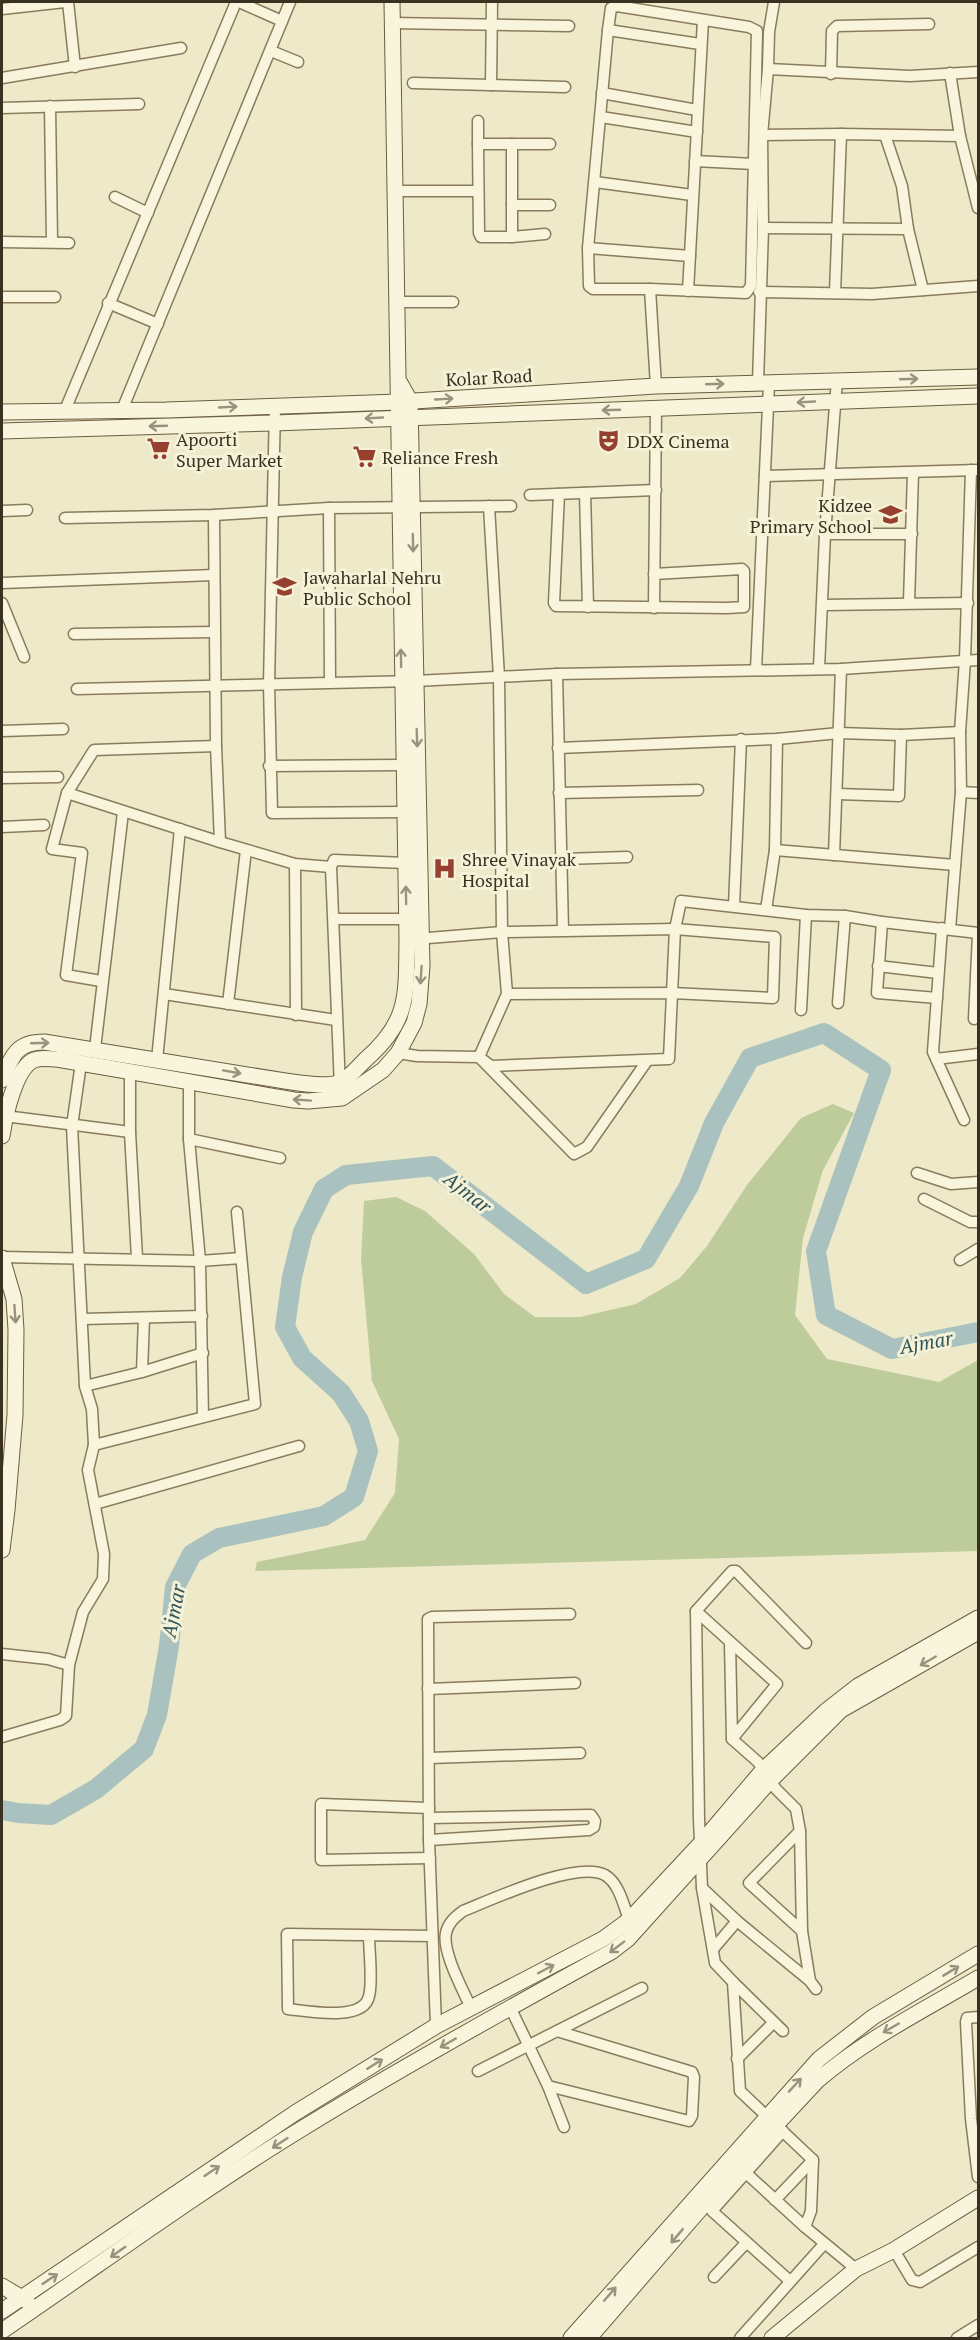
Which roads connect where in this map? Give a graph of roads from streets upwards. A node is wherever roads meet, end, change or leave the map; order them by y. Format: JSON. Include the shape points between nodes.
{"nodes":[{"id":1,"x":67,"y":2,"type":"edge"},
{"id":2,"x":237,"y":2,"type":"edge"},
{"id":3,"x":290,"y":2,"type":"edge"},
{"id":4,"x":392,"y":2,"type":"edge"},
{"id":5,"x":492,"y":2,"type":"edge"},
{"id":6,"x":774,"y":2,"type":"edge"},
{"id":7,"x":35,"y":3,"type":"edge"},
{"id":8,"x":2,"y":9,"type":"edge"},
{"id":9,"x":703,"y":20,"type":"junction"},
{"id":10,"x":282,"y":21,"type":"junction"},
{"id":11,"x":392,"y":23,"type":"junction"},
{"id":12,"x":491,"y":24,"type":"junction"},
{"id":13,"x":929,"y":24,"type":"dead end"},
{"id":14,"x":569,"y":26,"type":"dead end"},
{"id":15,"x":608,"y":30,"type":"junction"},
{"id":16,"x":700,"y":44,"type":"junction"},
{"id":17,"x":181,"y":48,"type":"dead end"},
{"id":18,"x":271,"y":51,"type":"junction"},
{"id":19,"x":298,"y":62,"type":"dead end"},
{"id":20,"x":75,"y":67,"type":"junction"},
{"id":21,"x":768,"y":69,"type":"junction"},
{"id":22,"x":978,"y":72,"type":"edge"},
{"id":23,"x":950,"y":73,"type":"junction"},
{"id":24,"x":831,"y":74,"type":"junction"},
{"id":25,"x":2,"y":78,"type":"edge"},
{"id":26,"x":413,"y":83,"type":"dead end"},
{"id":27,"x":491,"y":85,"type":"junction"},
{"id":28,"x":565,"y":87,"type":"dead end"},
{"id":29,"x":602,"y":93,"type":"junction"},
{"id":30,"x":139,"y":104,"type":"dead end"},
{"id":31,"x":50,"y":106,"type":"junction"},
{"id":32,"x":2,"y":108,"type":"edge"},
{"id":33,"x":697,"y":110,"type":"junction"},
{"id":34,"x":601,"y":117,"type":"junction"},
{"id":35,"x":478,"y":122,"type":"dead end"},
{"id":36,"x":697,"y":132,"type":"junction"},
{"id":37,"x":841,"y":134,"type":"junction"},
{"id":38,"x":762,"y":135,"type":"junction"},
{"id":39,"x":885,"y":135,"type":"junction"},
{"id":40,"x":960,"y":136,"type":"junction"},
{"id":41,"x":478,"y":144,"type":"junction"},
{"id":42,"x":512,"y":144,"type":"junction"},
{"id":43,"x":550,"y":144,"type":"dead end"},
{"id":44,"x":695,"y":161,"type":"junction"},
{"id":45,"x":754,"y":164,"type":"junction"},
{"id":46,"x":595,"y":182,"type":"junction"},
{"id":47,"x":396,"y":191,"type":"junction"},
{"id":48,"x":477,"y":191,"type":"junction"},
{"id":49,"x":692,"y":195,"type":"junction"},
{"id":50,"x":115,"y":197,"type":"dead end"},
{"id":51,"x":512,"y":205,"type":"junction"},
{"id":52,"x":550,"y":205,"type":"dead end"},
{"id":53,"x":978,"y":208,"type":"edge"},
{"id":54,"x":148,"y":213,"type":"junction"},
{"id":55,"x":763,"y":228,"type":"junction"},
{"id":56,"x":908,"y":229,"type":"junction"},
{"id":57,"x":836,"y":230,"type":"junction"},
{"id":58,"x":545,"y":234,"type":"dead end"},
{"id":59,"x":512,"y":237,"type":"junction"},
{"id":60,"x":2,"y":242,"type":"edge"},
{"id":61,"x":52,"y":242,"type":"junction"},
{"id":62,"x":69,"y":243,"type":"dead end"},
{"id":63,"x":588,"y":248,"type":"junction"},
{"id":64,"x":690,"y":256,"type":"junction"},
{"id":65,"x":978,"y":286,"type":"edge"},
{"id":66,"x":650,"y":289,"type":"junction"},
{"id":67,"x":922,"y":290,"type":"junction"},
{"id":68,"x":688,"y":291,"type":"junction"},
{"id":69,"x":759,"y":292,"type":"junction"},
{"id":70,"x":835,"y":293,"type":"junction"},
{"id":71,"x":2,"y":297,"type":"edge"},
{"id":72,"x":55,"y":297,"type":"dead end"},
{"id":73,"x":398,"y":302,"type":"junction"},
{"id":74,"x":453,"y":302,"type":"dead end"},
{"id":75,"x":108,"y":303,"type":"junction"},
{"id":76,"x":158,"y":324,"type":"junction"},
{"id":77,"x":978,"y":377,"type":"edge"},
{"id":78,"x":837,"y":380,"type":"junction"},
{"id":79,"x":763,"y":383,"type":"junction"},
{"id":80,"x":656,"y":386,"type":"junction"},
{"id":81,"x":978,"y":396,"type":"edge"},
{"id":82,"x":834,"y":400,"type":"junction"},
{"id":83,"x":768,"y":404,"type":"junction"},
{"id":84,"x":275,"y":406,"type":"junction"},
{"id":85,"x":404,"y":409,"type":"junction"},
{"id":86,"x":656,"y":409,"type":"junction"},
{"id":87,"x":122,"y":410,"type":"junction"},
{"id":88,"x":65,"y":411,"type":"junction"},
{"id":89,"x":2,"y":412,"type":"edge"},
{"id":90,"x":275,"y":423,"type":"junction"},
{"id":91,"x":2,"y":431,"type":"edge"},
{"id":92,"x":975,"y":470,"type":"edge"},
{"id":93,"x":913,"y":473,"type":"junction"},
{"id":94,"x":829,"y":475,"type":"junction"},
{"id":95,"x":765,"y":476,"type":"junction"},
{"id":96,"x":656,"y":490,"type":"junction"},
{"id":97,"x":585,"y":493,"type":"junction"},
{"id":98,"x":559,"y":494,"type":"junction"},
{"id":99,"x":530,"y":495,"type":"dead end"},
{"id":100,"x":489,"y":506,"type":"junction"},
{"id":101,"x":511,"y":506,"type":"dead end"},
{"id":102,"x":329,"y":508,"type":"junction"},
{"id":103,"x":406,"y":508,"type":"junction"},
{"id":104,"x":27,"y":510,"type":"dead end"},
{"id":105,"x":2,"y":511,"type":"edge"},
{"id":106,"x":273,"y":512,"type":"junction"},
{"id":107,"x":213,"y":515,"type":"junction"},
{"id":108,"x":65,"y":518,"type":"dead end"},
{"id":109,"x":825,"y":534,"type":"junction"},
{"id":110,"x":912,"y":534,"type":"junction"},
{"id":111,"x":654,"y":574,"type":"junction"},
{"id":112,"x":214,"y":575,"type":"junction"},
{"id":113,"x":2,"y":583,"type":"edge"},
{"id":114,"x":2,"y":603,"type":"edge"},
{"id":115,"x":909,"y":603,"type":"junction"},
{"id":116,"x":968,"y":603,"type":"junction"},
{"id":117,"x":823,"y":605,"type":"junction"},
{"id":118,"x":588,"y":607,"type":"junction"},
{"id":119,"x":654,"y":608,"type":"junction"},
{"id":120,"x":214,"y":632,"type":"junction"},
{"id":121,"x":74,"y":634,"type":"dead end"},
{"id":122,"x":24,"y":657,"type":"dead end"},
{"id":123,"x":965,"y":660,"type":"junction"},
{"id":124,"x":978,"y":660,"type":"edge"},
{"id":125,"x":819,"y":668,"type":"junction"},
{"id":126,"x":841,"y":669,"type":"junction"},
{"id":127,"x":756,"y":670,"type":"junction"},
{"id":128,"x":556,"y":674,"type":"junction"},
{"id":129,"x":500,"y":677,"type":"junction"},
{"id":130,"x":408,"y":681,"type":"junction"},
{"id":131,"x":330,"y":682,"type":"junction"},
{"id":132,"x":217,"y":684,"type":"junction"},
{"id":133,"x":269,"y":684,"type":"junction"},
{"id":134,"x":77,"y":689,"type":"dead end"},
{"id":135,"x":63,"y":729,"type":"dead end"},
{"id":136,"x":2,"y":731,"type":"edge"},
{"id":137,"x":960,"y":732,"type":"junction"},
{"id":138,"x":839,"y":733,"type":"junction"},
{"id":139,"x":901,"y":735,"type":"junction"},
{"id":140,"x":741,"y":739,"type":"junction"},
{"id":141,"x":777,"y":739,"type":"junction"},
{"id":142,"x":216,"y":746,"type":"junction"},
{"id":143,"x":558,"y":748,"type":"junction"},
{"id":144,"x":403,"y":765,"type":"junction"},
{"id":145,"x":269,"y":766,"type":"junction"},
{"id":146,"x":58,"y":777,"type":"dead end"},
{"id":147,"x":2,"y":778,"type":"edge"},
{"id":148,"x":698,"y":790,"type":"dead end"},
{"id":149,"x":961,"y":792,"type":"junction"},
{"id":150,"x":67,"y":793,"type":"junction"},
{"id":151,"x":559,"y":793,"type":"junction"},
{"id":152,"x":837,"y":794,"type":"junction"},
{"id":153,"x":978,"y":794,"type":"edge"},
{"id":154,"x":123,"y":812,"type":"junction"},
{"id":155,"x":404,"y":812,"type":"junction"},
{"id":156,"x":44,"y":825,"type":"dead end"},
{"id":157,"x":2,"y":827,"type":"edge"},
{"id":158,"x":180,"y":829,"type":"junction"},
{"id":159,"x":220,"y":842,"type":"junction"},
{"id":160,"x":246,"y":850,"type":"junction"},
{"id":161,"x":775,"y":850,"type":"junction"},
{"id":162,"x":834,"y":855,"type":"junction"},
{"id":163,"x":627,"y":857,"type":"dead end"},
{"id":164,"x":562,"y":859,"type":"junction"},
{"id":165,"x":405,"y":863,"type":"junction"},
{"id":166,"x":295,"y":864,"type":"junction"},
{"id":167,"x":955,"y":865,"type":"junction"},
{"id":168,"x":331,"y":867,"type":"junction"},
{"id":169,"x":734,"y":906,"type":"junction"},
{"id":170,"x":766,"y":910,"type":"junction"},
{"id":171,"x":806,"y":915,"type":"junction"},
{"id":172,"x":845,"y":916,"type":"junction"},
{"id":173,"x":334,"y":919,"type":"junction"},
{"id":174,"x":406,"y":919,"type":"junction"},
{"id":175,"x":882,"y":922,"type":"junction"},
{"id":176,"x":675,"y":929,"type":"junction"},
{"id":177,"x":946,"y":929,"type":"junction"},
{"id":178,"x":563,"y":930,"type":"junction"},
{"id":179,"x":502,"y":932,"type":"junction"},
{"id":180,"x":978,"y":933,"type":"edge"},
{"id":181,"x":414,"y":939,"type":"junction"},
{"id":182,"x":878,"y":966,"type":"junction"},
{"id":183,"x":938,"y":973,"type":"junction"},
{"id":184,"x":102,"y":981,"type":"junction"},
{"id":185,"x":672,"y":993,"type":"junction"},
{"id":186,"x":164,"y":994,"type":"junction"},
{"id":187,"x":507,"y":994,"type":"junction"},
{"id":188,"x":937,"y":998,"type":"junction"},
{"id":189,"x":838,"y":1003,"type":"dead end"},
{"id":190,"x":228,"y":1004,"type":"junction"},
{"id":191,"x":801,"y":1010,"type":"dead end"},
{"id":192,"x":296,"y":1015,"type":"junction"},
{"id":193,"x":974,"y":1019,"type":"dead end"},
{"id":194,"x":336,"y":1020,"type":"junction"},
{"id":195,"x":95,"y":1049,"type":"junction"},
{"id":196,"x":398,"y":1053,"type":"junction"},
{"id":197,"x":978,"y":1054,"type":"edge"},
{"id":198,"x":479,"y":1057,"type":"junction"},
{"id":199,"x":936,"y":1059,"type":"junction"},
{"id":200,"x":157,"y":1060,"type":"junction"},
{"id":201,"x":646,"y":1060,"type":"junction"},
{"id":202,"x":81,"y":1064,"type":"junction"},
{"id":203,"x":130,"y":1071,"type":"junction"},
{"id":204,"x":2,"y":1080,"type":"edge"},
{"id":205,"x":189,"y":1081,"type":"junction"},
{"id":206,"x":341,"y":1090,"type":"junction"},
{"id":207,"x":5,"y":1116,"type":"junction"},
{"id":208,"x":964,"y":1120,"type":"dead end"},
{"id":209,"x":72,"y":1126,"type":"junction"},
{"id":210,"x":130,"y":1132,"type":"junction"},
{"id":211,"x":2,"y":1136,"type":"edge"},
{"id":212,"x":189,"y":1139,"type":"junction"},
{"id":213,"x":280,"y":1158,"type":"dead end"},
{"id":214,"x":917,"y":1173,"type":"dead end"},
{"id":215,"x":978,"y":1182,"type":"edge"},
{"id":216,"x":924,"y":1199,"type":"dead end"},
{"id":217,"x":237,"y":1212,"type":"dead end"},
{"id":218,"x":978,"y":1222,"type":"edge"},
{"id":219,"x":978,"y":1249,"type":"edge"},
{"id":220,"x":2,"y":1257,"type":"edge"},
{"id":221,"x":80,"y":1257,"type":"junction"},
{"id":222,"x":137,"y":1258,"type":"junction"},
{"id":223,"x":241,"y":1258,"type":"junction"},
{"id":224,"x":960,"y":1260,"type":"dead end"},
{"id":225,"x":200,"y":1261,"type":"junction"},
{"id":226,"x":202,"y":1316,"type":"junction"},
{"id":227,"x":144,"y":1318,"type":"junction"},
{"id":228,"x":83,"y":1319,"type":"junction"},
{"id":229,"x":203,"y":1353,"type":"junction"},
{"id":230,"x":142,"y":1372,"type":"junction"},
{"id":231,"x":85,"y":1386,"type":"junction"},
{"id":232,"x":203,"y":1418,"type":"junction"},
{"id":233,"x":93,"y":1445,"type":"junction"},
{"id":234,"x":299,"y":1446,"type":"dead end"},
{"id":235,"x":95,"y":1504,"type":"junction"},
{"id":236,"x":2,"y":1550,"type":"edge"},
{"id":237,"x":696,"y":1611,"type":"junction"},
{"id":238,"x":570,"y":1614,"type":"dead end"},
{"id":239,"x":978,"y":1618,"type":"edge"},
{"id":240,"x":978,"y":1632,"type":"edge"},
{"id":241,"x":730,"y":1643,"type":"junction"},
{"id":242,"x":806,"y":1643,"type":"dead end"},
{"id":243,"x":2,"y":1654,"type":"edge"},
{"id":244,"x":69,"y":1665,"type":"junction"},
{"id":245,"x":575,"y":1683,"type":"dead end"},
{"id":246,"x":428,"y":1689,"type":"junction"},
{"id":247,"x":2,"y":1737,"type":"edge"},
{"id":248,"x":732,"y":1739,"type":"junction"},
{"id":249,"x":580,"y":1753,"type":"dead end"},
{"id":250,"x":430,"y":1758,"type":"junction"},
{"id":251,"x":767,"y":1776,"type":"junction"},
{"id":252,"x":429,"y":1813,"type":"junction"},
{"id":253,"x":800,"y":1831,"type":"junction"},
{"id":254,"x":429,"y":1840,"type":"junction"},
{"id":255,"x":700,"y":1844,"type":"junction"},
{"id":256,"x":430,"y":1858,"type":"junction"},
{"id":257,"x":701,"y":1860,"type":"junction"},
{"id":258,"x":702,"y":1888,"type":"junction"},
{"id":259,"x":629,"y":1920,"type":"junction"},
{"id":260,"x":737,"y":1921,"type":"junction"},
{"id":261,"x":802,"y":1931,"type":"junction"},
{"id":262,"x":369,"y":1935,"type":"junction"},
{"id":263,"x":432,"y":1936,"type":"junction"},
{"id":264,"x":714,"y":1948,"type":"junction"},
{"id":265,"x":978,"y":1954,"type":"edge"},
{"id":266,"x":978,"y":1978,"type":"edge"},
{"id":267,"x":733,"y":1982,"type":"junction"},
{"id":268,"x":520,"y":1983,"type":"junction"},
{"id":269,"x":642,"y":1988,"type":"dead end"},
{"id":270,"x":529,"y":1997,"type":"junction"},
{"id":271,"x":510,"y":2007,"type":"junction"},
{"id":272,"x":471,"y":2008,"type":"junction"},
{"id":273,"x":978,"y":2017,"type":"edge"},
{"id":274,"x":773,"y":2023,"type":"junction"},
{"id":275,"x":436,"y":2026,"type":"junction"},
{"id":276,"x":557,"y":2031,"type":"junction"},
{"id":277,"x":783,"y":2031,"type":"dead end"},
{"id":278,"x":528,"y":2045,"type":"junction"},
{"id":279,"x":737,"y":2059,"type":"junction"},
{"id":280,"x":973,"y":2062,"type":"edge"},
{"id":281,"x":478,"y":2071,"type":"dead end"},
{"id":282,"x":548,"y":2086,"type":"junction"},
{"id":283,"x":975,"y":2119,"type":"edge"},
{"id":284,"x":775,"y":2124,"type":"junction"},
{"id":285,"x":564,"y":2127,"type":"dead end"},
{"id":286,"x":813,"y":2160,"type":"junction"},
{"id":287,"x":746,"y":2173,"type":"junction"},
{"id":288,"x":978,"y":2176,"type":"edge"},
{"id":289,"x":978,"y":2198,"type":"edge"},
{"id":290,"x":775,"y":2200,"type":"junction"},
{"id":291,"x":805,"y":2227,"type":"junction"},
{"id":292,"x":746,"y":2243,"type":"junction"},
{"id":293,"x":824,"y":2244,"type":"junction"},
{"id":294,"x":978,"y":2247,"type":"edge"},
{"id":295,"x":894,"y":2250,"type":"junction"},
{"id":296,"x":856,"y":2269,"type":"junction"},
{"id":297,"x":714,"y":2277,"type":"dead end"},
{"id":298,"x":790,"y":2281,"type":"junction"},
{"id":299,"x":2,"y":2286,"type":"edge"},
{"id":300,"x":22,"y":2298,"type":"junction"},
{"id":301,"x":37,"y":2307,"type":"junction"},
{"id":302,"x":2,"y":2311,"type":"edge"},
{"id":303,"x":978,"y":2325,"type":"edge"},
{"id":304,"x":2,"y":2331,"type":"edge"},
{"id":305,"x":571,"y":2338,"type":"edge"},
{"id":306,"x":589,"y":2338,"type":"edge"},
{"id":307,"x":740,"y":2338,"type":"edge"},
{"id":308,"x":772,"y":2338,"type":"edge"},
{"id":309,"x":957,"y":2338,"type":"edge"}],
"edges":[{"from":1,"to":7,"type":"street"},
{"from":1,"to":20,"type":"street"},
{"from":2,"to":10,"type":"street"},
{"from":2,"to":54,"type":"street"},
{"from":3,"to":10,"type":"street"},
{"from":4,"to":11,"type":"street"},
{"from":5,"to":12,"type":"street"},
{"from":6,"to":21,"type":"street"},
{"from":7,"to":8,"type":"street"},
{"from":9,"to":15,"type":"street","via":[[617,6],[611,8]]},
{"from":9,"to":16,"type":"street"},
{"from":9,"to":45,"type":"street","via":[[749,27],[757,32]]},
{"from":10,"to":18,"type":"street"},
{"from":11,"to":12,"type":"street"},
{"from":11,"to":47,"type":"street"},
{"from":12,"to":14,"type":"street"},
{"from":12,"to":27,"type":"street"},
{"from":13,"to":24,"type":"street","via":[[837,26],[832,31]]},
{"from":15,"to":16,"type":"street"},
{"from":15,"to":29,"type":"street"},
{"from":16,"to":33,"type":"street"},
{"from":17,"to":20,"type":"street"},
{"from":18,"to":19,"type":"street"},
{"from":18,"to":76,"type":"street"},
{"from":20,"to":25,"type":"street"},
{"from":21,"to":24,"type":"street"},
{"from":21,"to":38,"type":"street"},
{"from":22,"to":23,"type":"street"},
{"from":23,"to":24,"type":"street"},
{"from":23,"to":40,"type":"street"},
{"from":26,"to":27,"type":"street"},
{"from":27,"to":28,"type":"street"},
{"from":29,"to":33,"type":"street"},
{"from":29,"to":34,"type":"street"},
{"from":30,"to":31,"type":"street"},
{"from":31,"to":32,"type":"street"},
{"from":31,"to":61,"type":"street"},
{"from":33,"to":36,"type":"street"},
{"from":34,"to":36,"type":"street"},
{"from":34,"to":46,"type":"street"},
{"from":35,"to":41,"type":"street"},
{"from":36,"to":44,"type":"street"},
{"from":37,"to":38,"type":"street"},
{"from":37,"to":39,"type":"street"},
{"from":37,"to":57,"type":"street"},
{"from":38,"to":55,"type":"street"},
{"from":39,"to":40,"type":"street"},
{"from":39,"to":56,"type":"street","via":[[902,186]]},
{"from":40,"to":53,"type":"street"},
{"from":41,"to":42,"type":"street"},
{"from":41,"to":48,"type":"street"},
{"from":42,"to":43,"type":"street"},
{"from":42,"to":51,"type":"street"},
{"from":44,"to":45,"type":"street"},
{"from":44,"to":49,"type":"street"},
{"from":45,"to":68,"type":"street","via":[[750,290]]},
{"from":46,"to":49,"type":"street"},
{"from":46,"to":63,"type":"street"},
{"from":47,"to":48,"type":"street"},
{"from":47,"to":73,"type":"street"},
{"from":48,"to":59,"type":"street","via":[[481,237]]},
{"from":49,"to":64,"type":"street"},
{"from":50,"to":54,"type":"street"},
{"from":51,"to":52,"type":"street"},
{"from":51,"to":59,"type":"street"},
{"from":54,"to":75,"type":"street"},
{"from":55,"to":57,"type":"street"},
{"from":55,"to":69,"type":"street"},
{"from":56,"to":57,"type":"street"},
{"from":56,"to":67,"type":"street"},
{"from":57,"to":70,"type":"street"},
{"from":58,"to":59,"type":"street"},
{"from":60,"to":61,"type":"street"},
{"from":61,"to":62,"type":"street"},
{"from":63,"to":64,"type":"street"},
{"from":63,"to":66,"type":"street","via":[[587,282],[593,289]]},
{"from":64,"to":68,"type":"street"},
{"from":65,"to":67,"type":"street"},
{"from":66,"to":68,"type":"street"},
{"from":66,"to":80,"type":"street"},
{"from":67,"to":70,"type":"street"},
{"from":69,"to":70,"type":"street"},
{"from":69,"to":79,"type":"street"},
{"from":71,"to":72,"type":"street"},
{"from":73,"to":74,"type":"street"},
{"from":73,"to":85,"type":"street"},
{"from":75,"to":76,"type":"street"},
{"from":75,"to":88,"type":"street"},
{"from":76,"to":87,"type":"street"},
{"from":78,"to":77,"type":"street","name":"Kolar Road","one_way":true},
{"from":78,"to":79,"type":"street","name":"Kolar Road"},
{"from":78,"to":82,"type":"street"},
{"from":80,"to":79,"type":"street","name":"Kolar Road","one_way":true},
{"from":79,"to":83,"type":"street"},
{"from":85,"to":80,"type":"street","name":"Kolar Road","one_way":true},
{"from":80,"to":86,"type":"street"},
{"from":81,"to":82,"type":"street","name":"Kolar Road"},
{"from":82,"to":83,"type":"street","name":"Kolar Road","one_way":true},
{"from":82,"to":94,"type":"street"},
{"from":83,"to":86,"type":"street","name":"Kolar Road"},
{"from":83,"to":95,"type":"street"},
{"from":84,"to":85,"type":"street","name":"Kolar Road"},
{"from":87,"to":84,"type":"street","name":"Kolar Road","one_way":true},
{"from":84,"to":90,"type":"street"},
{"from":86,"to":85,"type":"street","name":"Kolar Road","one_way":true},
{"from":85,"to":90,"type":"street","name":"Kolar Road","one_way":true},
{"from":85,"to":103,"type":"street"},
{"from":86,"to":96,"type":"street"},
{"from":87,"to":88,"type":"street","name":"Kolar Road"},
{"from":88,"to":89,"type":"street","name":"Kolar Road"},
{"from":90,"to":91,"type":"street","name":"Kolar Road","one_way":true},
{"from":90,"to":106,"type":"street"},
{"from":92,"to":93,"type":"street"},
{"from":92,"to":116,"type":"street"},
{"from":93,"to":94,"type":"street"},
{"from":93,"to":110,"type":"street"},
{"from":94,"to":95,"type":"street"},
{"from":94,"to":109,"type":"street"},
{"from":95,"to":127,"type":"street"},
{"from":96,"to":97,"type":"street"},
{"from":96,"to":111,"type":"street"},
{"from":97,"to":98,"type":"street"},
{"from":97,"to":118,"type":"street"},
{"from":98,"to":99,"type":"street"},
{"from":98,"to":118,"type":"street","via":[[554,603]]},
{"from":100,"to":101,"type":"street"},
{"from":100,"to":103,"type":"street"},
{"from":100,"to":129,"type":"street"},
{"from":102,"to":103,"type":"street"},
{"from":102,"to":106,"type":"street"},
{"from":102,"to":131,"type":"street"},
{"from":103,"to":130,"type":"street"},
{"from":104,"to":105,"type":"street"},
{"from":106,"to":107,"type":"street"},
{"from":106,"to":133,"type":"street"},
{"from":107,"to":108,"type":"street"},
{"from":107,"to":112,"type":"street"},
{"from":109,"to":110,"type":"street"},
{"from":109,"to":117,"type":"street"},
{"from":110,"to":115,"type":"street"},
{"from":111,"to":119,"type":"street"},
{"from":111,"to":119,"type":"street","via":[[744,571],[743,608]]},
{"from":112,"to":113,"type":"street"},
{"from":112,"to":120,"type":"street"},
{"from":114,"to":122,"type":"street"},
{"from":115,"to":116,"type":"street"},
{"from":115,"to":117,"type":"street"},
{"from":116,"to":123,"type":"street"},
{"from":117,"to":125,"type":"street"},
{"from":118,"to":119,"type":"street"},
{"from":120,"to":121,"type":"street"},
{"from":120,"to":132,"type":"street"},
{"from":123,"to":124,"type":"street"},
{"from":123,"to":126,"type":"street"},
{"from":123,"to":137,"type":"street"},
{"from":125,"to":126,"type":"street"},
{"from":125,"to":127,"type":"street"},
{"from":126,"to":138,"type":"street"},
{"from":127,"to":128,"type":"street"},
{"from":128,"to":129,"type":"street"},
{"from":128,"to":143,"type":"street"},
{"from":129,"to":130,"type":"street"},
{"from":129,"to":179,"type":"street"},
{"from":130,"to":131,"type":"street"},
{"from":130,"to":144,"type":"street"},
{"from":130,"to":181,"type":"street","one_way":true},
{"from":131,"to":133,"type":"street"},
{"from":132,"to":133,"type":"street"},
{"from":132,"to":134,"type":"street"},
{"from":132,"to":142,"type":"street"},
{"from":133,"to":145,"type":"street"},
{"from":135,"to":136,"type":"street"},
{"from":137,"to":139,"type":"street"},
{"from":137,"to":149,"type":"street"},
{"from":138,"to":139,"type":"street"},
{"from":138,"to":141,"type":"street"},
{"from":138,"to":152,"type":"street"},
{"from":139,"to":152,"type":"street","via":[[899,796]]},
{"from":140,"to":141,"type":"street"},
{"from":140,"to":143,"type":"street"},
{"from":140,"to":169,"type":"street"},
{"from":141,"to":161,"type":"street"},
{"from":142,"to":150,"type":"street","via":[[94,750]]},
{"from":142,"to":159,"type":"street"},
{"from":143,"to":151,"type":"street"},
{"from":144,"to":145,"type":"street"},
{"from":144,"to":155,"type":"street"},
{"from":145,"to":155,"type":"street","via":[[272,813]]},
{"from":146,"to":147,"type":"street"},
{"from":148,"to":151,"type":"street"},
{"from":149,"to":153,"type":"street"},
{"from":149,"to":167,"type":"street"},
{"from":150,"to":154,"type":"street"},
{"from":150,"to":184,"type":"street","via":[[52,849],[82,853],[66,975]]},
{"from":151,"to":164,"type":"street"},
{"from":152,"to":162,"type":"street"},
{"from":154,"to":158,"type":"street"},
{"from":154,"to":184,"type":"street"},
{"from":155,"to":165,"type":"street"},
{"from":156,"to":157,"type":"street"},
{"from":158,"to":159,"type":"street"},
{"from":158,"to":186,"type":"street"},
{"from":159,"to":160,"type":"street"},
{"from":160,"to":166,"type":"street"},
{"from":160,"to":190,"type":"street"},
{"from":161,"to":162,"type":"street"},
{"from":161,"to":170,"type":"street"},
{"from":162,"to":167,"type":"street"},
{"from":163,"to":164,"type":"street"},
{"from":164,"to":178,"type":"street"},
{"from":165,"to":168,"type":"street","via":[[334,860]]},
{"from":174,"to":165,"type":"street","one_way":true},
{"from":166,"to":168,"type":"street"},
{"from":166,"to":192,"type":"street"},
{"from":167,"to":177,"type":"street"},
{"from":168,"to":173,"type":"street"},
{"from":169,"to":170,"type":"street"},
{"from":169,"to":176,"type":"street","via":[[681,901]]},
{"from":170,"to":171,"type":"street"},
{"from":171,"to":172,"type":"street"},
{"from":171,"to":191,"type":"street"},
{"from":172,"to":175,"type":"street"},
{"from":172,"to":189,"type":"street"},
{"from":173,"to":174,"type":"street"},
{"from":173,"to":194,"type":"street"},
{"from":174,"to":181,"type":"street"},
{"from":175,"to":177,"type":"street"},
{"from":175,"to":182,"type":"street"},
{"from":176,"to":178,"type":"street"},
{"from":176,"to":185,"type":"street"},
{"from":176,"to":185,"type":"street","via":[[775,938],[773,998]]},
{"from":177,"to":180,"type":"street"},
{"from":177,"to":183,"type":"street"},
{"from":178,"to":179,"type":"street"},
{"from":179,"to":181,"type":"street"},
{"from":179,"to":187,"type":"street"},
{"from":180,"to":193,"type":"street"},
{"from":181,"to":196,"type":"street","one_way":true,"via":[[419,1004]]},
{"from":181,"to":206,"type":"street","via":[[397,1025]]},
{"from":182,"to":183,"type":"street"},
{"from":182,"to":188,"type":"street","via":[[877,993]]},
{"from":183,"to":188,"type":"street"},
{"from":184,"to":195,"type":"street"},
{"from":185,"to":187,"type":"street"},
{"from":185,"to":201,"type":"street","via":[[669,1059]]},
{"from":186,"to":190,"type":"street"},
{"from":186,"to":200,"type":"street"},
{"from":187,"to":198,"type":"street"},
{"from":188,"to":199,"type":"street","via":[[933,1052]]},
{"from":190,"to":192,"type":"street"},
{"from":192,"to":194,"type":"street"},
{"from":194,"to":206,"type":"street"},
{"from":195,"to":200,"type":"street"},
{"from":204,"to":195,"type":"street","one_way":true,"via":[[20,1047],[32,1042]]},
{"from":196,"to":198,"type":"street"},
{"from":196,"to":206,"type":"street","via":[[383,1070]]},
{"from":197,"to":199,"type":"street"},
{"from":198,"to":201,"type":"street","via":[[491,1066]]},
{"from":198,"to":201,"type":"street","via":[[574,1154],[587,1147]]},
{"from":199,"to":208,"type":"street"},
{"from":200,"to":206,"type":"street","one_way":true},
{"from":202,"to":203,"type":"street"},
{"from":202,"to":207,"type":"street","via":[[33,1060],[18,1079]]},
{"from":202,"to":209,"type":"street"},
{"from":203,"to":205,"type":"street"},
{"from":203,"to":210,"type":"street"},
{"from":206,"to":205,"type":"street","one_way":true,"via":[[316,1101],[294,1100]]},
{"from":205,"to":212,"type":"street"},
{"from":207,"to":209,"type":"street"},
{"from":207,"to":211,"type":"street"},
{"from":209,"to":210,"type":"street"},
{"from":209,"to":221,"type":"street"},
{"from":210,"to":222,"type":"street"},
{"from":212,"to":213,"type":"street"},
{"from":212,"to":225,"type":"street"},
{"from":214,"to":215,"type":"street","via":[[951,1184]]},
{"from":216,"to":218,"type":"street","via":[[970,1222]]},
{"from":217,"to":223,"type":"street"},
{"from":219,"to":224,"type":"street"},
{"from":220,"to":221,"type":"street"},
{"from":220,"to":236,"type":"street","one_way":true,"via":[[14,1299],[16,1330],[15,1415]]},
{"from":221,"to":222,"type":"street"},
{"from":221,"to":228,"type":"street"},
{"from":222,"to":225,"type":"street"},
{"from":223,"to":225,"type":"street"},
{"from":223,"to":232,"type":"street","via":[[255,1404]]},
{"from":225,"to":226,"type":"street"},
{"from":226,"to":227,"type":"street"},
{"from":226,"to":229,"type":"street"},
{"from":227,"to":228,"type":"street"},
{"from":227,"to":230,"type":"street"},
{"from":228,"to":231,"type":"street"},
{"from":229,"to":230,"type":"street"},
{"from":229,"to":232,"type":"street"},
{"from":230,"to":231,"type":"street"},
{"from":231,"to":233,"type":"street","via":[[92,1409]]},
{"from":232,"to":233,"type":"street"},
{"from":233,"to":235,"type":"street","via":[[88,1470]]},
{"from":234,"to":235,"type":"street"},
{"from":235,"to":244,"type":"street","via":[[104,1579],[83,1612]]},
{"from":237,"to":241,"type":"street"},
{"from":237,"to":242,"type":"street","via":[[736,1571]]},
{"from":237,"to":255,"type":"street"},
{"from":238,"to":246,"type":"street","via":[[428,1619]]},
{"from":239,"to":251,"type":"street","via":[[858,1686],[826,1711]]},
{"from":240,"to":251,"type":"street","one_way":true,"via":[[841,1710]]},
{"from":241,"to":248,"type":"street"},
{"from":241,"to":248,"type":"street","via":[[777,1684]]},
{"from":243,"to":244,"type":"street"},
{"from":244,"to":247,"type":"street","via":[[66,1716]]},
{"from":245,"to":246,"type":"street"},
{"from":246,"to":250,"type":"street"},
{"from":248,"to":251,"type":"street","via":[[758,1762]]},
{"from":249,"to":250,"type":"street"},
{"from":250,"to":252,"type":"street"},
{"from":251,"to":253,"type":"street","via":[[796,1809]]},
{"from":251,"to":255,"type":"street"},
{"from":251,"to":257,"type":"street"},
{"from":252,"to":254,"type":"street"},
{"from":252,"to":254,"type":"street","via":[[591,1815],[595,1821],[589,1830]]},
{"from":252,"to":256,"type":"street","via":[[321,1804],[321,1860]]},
{"from":253,"to":261,"type":"street"},
{"from":253,"to":261,"type":"street","via":[[749,1883]]},
{"from":254,"to":256,"type":"street"},
{"from":255,"to":257,"type":"street"},
{"from":255,"to":259,"type":"street"},
{"from":256,"to":263,"type":"street"},
{"from":257,"to":258,"type":"street"},
{"from":257,"to":270,"type":"street","one_way":true,"via":[[628,1939]]},
{"from":258,"to":260,"type":"street"},
{"from":258,"to":264,"type":"street"},
{"from":268,"to":259,"type":"street","one_way":true,"via":[[603,1939]]},
{"from":259,"to":272,"type":"street","via":[[619,1893],[607,1876],[592,1870],[554,1876],[463,1911],[451,1921],[446,1934],[448,1950]]},
{"from":260,"to":261,"type":"street","via":[[813,1985]]},
{"from":260,"to":264,"type":"street"},
{"from":262,"to":262,"type":"street","via":[[369,1997],[363,2007],[350,2013],[288,2010],[287,1934]]},
{"from":262,"to":263,"type":"street"},
{"from":263,"to":275,"type":"street"},
{"from":264,"to":267,"type":"street","via":[[715,1964]]},
{"from":284,"to":265,"type":"street","one_way":true,"via":[[819,2059],[873,2017]]},
{"from":266,"to":284,"type":"street","one_way":true,"via":[[832,2067]]},
{"from":267,"to":274,"type":"street"},
{"from":267,"to":279,"type":"street"},
{"from":268,"to":270,"type":"street"},
{"from":268,"to":272,"type":"street"},
{"from":269,"to":276,"type":"street"},
{"from":270,"to":271,"type":"street"},
{"from":271,"to":278,"type":"street"},
{"from":271,"to":301,"type":"street","one_way":true,"via":[[303,2128]]},
{"from":272,"to":275,"type":"street"},
{"from":273,"to":280,"type":"street","via":[[966,2019]]},
{"from":274,"to":277,"type":"street"},
{"from":274,"to":279,"type":"street"},
{"from":300,"to":275,"type":"street","one_way":true,"via":[[295,2113]]},
{"from":276,"to":278,"type":"street"},
{"from":276,"to":282,"type":"street","via":[[692,2072],[692,2116],[689,2121],[684,2120]]},
{"from":278,"to":281,"type":"street"},
{"from":278,"to":282,"type":"street"},
{"from":279,"to":284,"type":"street","via":[[741,2091]]},
{"from":280,"to":283,"type":"street"},
{"from":282,"to":285,"type":"street"},
{"from":283,"to":288,"type":"street"},
{"from":284,"to":286,"type":"street"},
{"from":284,"to":287,"type":"street"},
{"from":305,"to":284,"type":"street","one_way":true},
{"from":284,"to":306,"type":"street","one_way":true},
{"from":286,"to":290,"type":"street"},
{"from":286,"to":291,"type":"street","via":[[811,2211]]},
{"from":287,"to":290,"type":"street"},
{"from":287,"to":292,"type":"street","via":[[712,2211]]},
{"from":289,"to":295,"type":"street"},
{"from":290,"to":291,"type":"street"},
{"from":291,"to":293,"type":"street"},
{"from":292,"to":297,"type":"street"},
{"from":292,"to":298,"type":"street"},
{"from":293,"to":296,"type":"street"},
{"from":293,"to":298,"type":"street"},
{"from":294,"to":295,"type":"street","via":[[920,2282],[912,2280]]},
{"from":295,"to":296,"type":"street"},
{"from":296,"to":308,"type":"street"},
{"from":298,"to":307,"type":"street"},
{"from":299,"to":300,"type":"street"},
{"from":300,"to":301,"type":"street"},
{"from":300,"to":302,"type":"street"},
{"from":301,"to":304,"type":"street"},
{"from":303,"to":309,"type":"street"}]}
